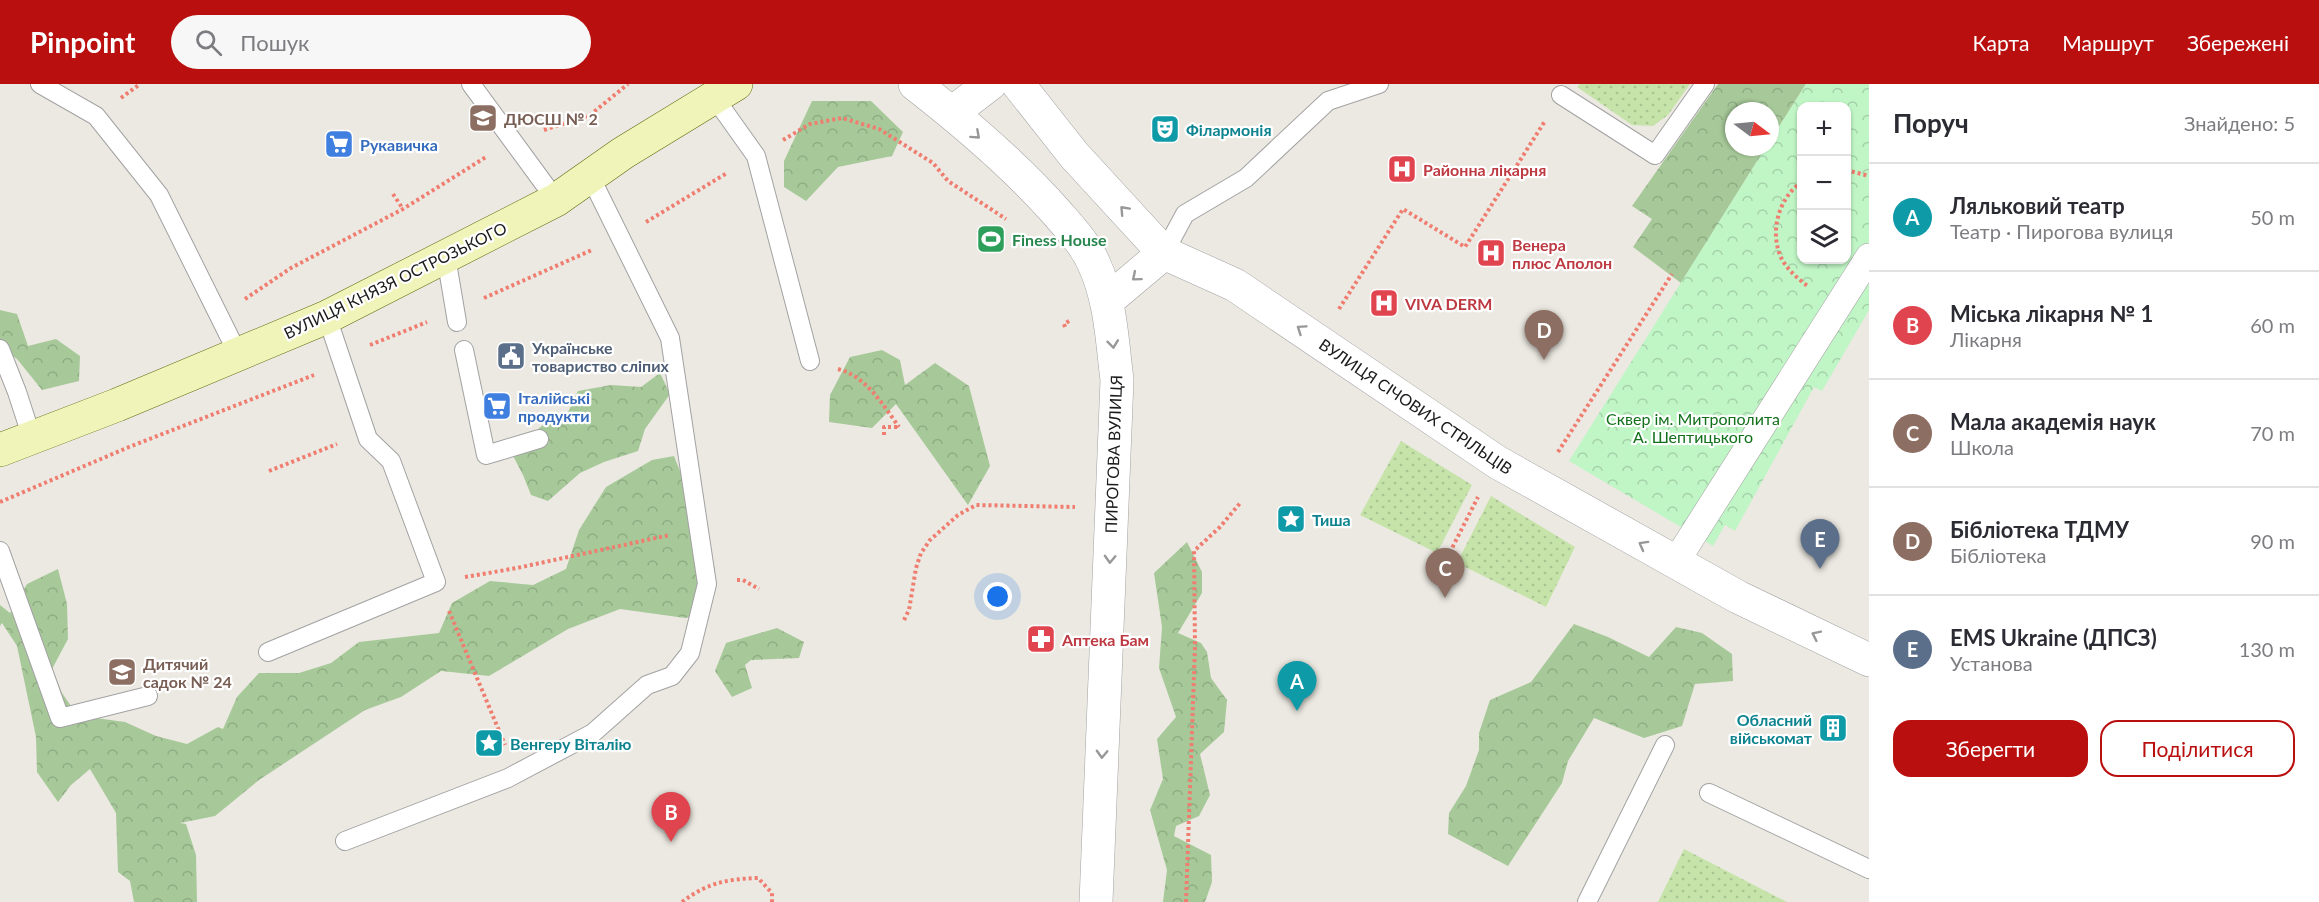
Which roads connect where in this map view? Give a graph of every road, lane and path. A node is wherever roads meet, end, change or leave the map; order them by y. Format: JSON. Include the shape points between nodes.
{"nodes":[{"id":1,"x":40,"y":84,"type":"edge"},
{"id":2,"x":471,"y":84,"type":"edge"},
{"id":3,"x":915,"y":84,"type":"edge"},
{"id":4,"x":990,"y":84,"type":"edge"},
{"id":5,"x":1018,"y":84,"type":"edge"},
{"id":6,"x":1378,"y":84,"type":"edge"},
{"id":7,"x":1706,"y":84,"type":"edge"},
{"id":8,"x":625,"y":85,"type":"edge"},
{"id":9,"x":725,"y":91,"type":"edge"},
{"id":10,"x":1561,"y":95,"type":"joint"},
{"id":11,"x":952,"y":113,"type":"junction"},
{"id":12,"x":512,"y":140,"type":"junction"},
{"id":13,"x":756,"y":156,"type":"junction"},
{"id":14,"x":1851,"y":171,"type":"edge"},
{"id":15,"x":590,"y":176,"type":"junction"},
{"id":16,"x":1869,"y":176,"type":"edge"},
{"id":17,"x":1797,"y":185,"type":"edge"},
{"id":18,"x":393,"y":194,"type":"dead end"},
{"id":19,"x":556,"y":201,"type":"junction"},
{"id":20,"x":403,"y":209,"type":"junction"},
{"id":21,"x":1013,"y":222,"type":"dead end"},
{"id":22,"x":620,"y":238,"type":"junction"},
{"id":23,"x":1164,"y":253,"type":"junction"},
{"id":24,"x":446,"y":257,"type":"junction"},
{"id":25,"x":1869,"y":257,"type":"edge"},
{"id":26,"x":1672,"y":274,"type":"dead end"},
{"id":27,"x":1107,"y":301,"type":"junction"},
{"id":28,"x":1836,"y":308,"type":"junction"},
{"id":29,"x":1336,"y":313,"type":"dead end"},
{"id":30,"x":218,"y":316,"type":"junction"},
{"id":31,"x":456,"y":316,"type":"junction"},
{"id":32,"x":327,"y":317,"type":"junction"},
{"id":33,"x":0,"y":349,"type":"edge"},
{"id":34,"x":464,"y":350,"type":"dead end"},
{"id":35,"x":238,"y":354,"type":"junction"},
{"id":36,"x":810,"y":361,"type":"joint"},
{"id":37,"x":343,"y":364,"type":"junction"},
{"id":38,"x":884,"y":435,"type":"dead end"},
{"id":39,"x":32,"y":438,"type":"junction"},
{"id":40,"x":539,"y":439,"type":"dead end"},
{"id":41,"x":326,"y":449,"type":"dead end"},
{"id":42,"x":0,"y":450,"type":"edge"},
{"id":43,"x":1497,"y":462,"type":"junction"},
{"id":44,"x":269,"y":471,"type":"dead end"},
{"id":45,"x":1537,"y":485,"type":"junction"},
{"id":46,"x":0,"y":502,"type":"edge"},
{"id":47,"x":1241,"y":502,"type":"dead end"},
{"id":48,"x":1079,"y":507,"type":"dead end"},
{"id":49,"x":698,"y":529,"type":"junction"},
{"id":50,"x":0,"y":551,"type":"edge"},
{"id":51,"x":1447,"y":558,"type":"dead end"},
{"id":52,"x":1675,"y":562,"type":"junction"},
{"id":53,"x":436,"y":582,"type":"junction"},
{"id":54,"x":446,"y":604,"type":"dead end"},
{"id":55,"x":904,"y":621,"type":"dead end"},
{"id":56,"x":268,"y":652,"type":"dead end"},
{"id":57,"x":1869,"y":660,"type":"edge"},
{"id":58,"x":148,"y":696,"type":"dead end"},
{"id":59,"x":1665,"y":745,"type":"dead end"},
{"id":60,"x":516,"y":774,"type":"junction"},
{"id":61,"x":1709,"y":793,"type":"dead end"},
{"id":62,"x":345,"y":841,"type":"dead end"},
{"id":63,"x":1869,"y":869,"type":"edge"},
{"id":64,"x":682,"y":902,"type":"edge"},
{"id":65,"x":772,"y":902,"type":"edge"},
{"id":66,"x":1096,"y":902,"type":"edge"},
{"id":67,"x":1186,"y":902,"type":"edge"},
{"id":68,"x":1587,"y":902,"type":"edge"}],
"edges":[{"from":1,"to":30,"type":"lane","via":[[96,116],[159,195]]},
{"from":2,"to":12,"type":"lane"},
{"from":3,"to":11,"type":"street","name":"ПИРОГОВА ВУЛИЦЯ"},
{"from":4,"to":11,"type":"street"},
{"from":23,"to":5,"type":"street","name":"ВУЛИЦЯ СІЧОВИХ СТРІЛЬЦІВ","one_way":true,"via":[[1074,155]]},
{"from":6,"to":23,"type":"lane","via":[[1328,101],[1246,178],[1185,214]]},
{"from":7,"to":10,"type":"lane","via":[[1655,155]]},
{"from":8,"to":12,"type":"path","via":[[590,115]]},
{"from":9,"to":13,"type":"lane"},
{"from":9,"to":15,"type":"main road","name":"ВУЛИЦЯ КНЯЗЯ ОСТРОЗЬКОГО"},
{"from":10,"to":29,"type":"path","via":[[1465,247],[1403,209]]},
{"from":11,"to":27,"type":"street","name":"ПИРОГОВА ВУЛИЦЯ","one_way":true,"via":[[1037,190],[1073,231],[1094,263]]},
{"from":12,"to":19,"type":"lane"},
{"from":12,"to":20,"type":"path"},
{"from":13,"to":21,"type":"path","via":[[810,124],[842,118],[879,129],[933,164],[948,181]]},
{"from":13,"to":22,"type":"path"},
{"from":13,"to":36,"type":"lane"},
{"from":14,"to":16,"type":"path"},
{"from":15,"to":19,"type":"main road","name":"ВУЛИЦЯ КНЯЗЯ ОСТРОЗЬКОГО"},
{"from":15,"to":22,"type":"lane"},
{"from":17,"to":28,"type":"path","via":[[1781,205],[1775,230],[1780,256],[1796,277]]},
{"from":18,"to":20,"type":"path"},
{"from":19,"to":24,"type":"main road","name":"ВУЛИЦЯ КНЯЗЯ ОСТРОЗЬКОГО"},
{"from":20,"to":30,"type":"path","via":[[291,268]]},
{"from":22,"to":31,"type":"path"},
{"from":22,"to":49,"type":"lane","via":[[670,338]]},
{"from":23,"to":27,"type":"street","one_way":true},
{"from":43,"to":23,"type":"street","name":"ВУЛИЦЯ СІЧОВИХ СТРІЛЬЦІВ","one_way":true,"via":[[1235,285]]},
{"from":24,"to":31,"type":"lane"},
{"from":24,"to":32,"type":"main road","name":"ВУЛИЦЯ КНЯЗЯ ОСТРОЗЬКОГО"},
{"from":25,"to":28,"type":"street"},
{"from":26,"to":45,"type":"path"},
{"from":27,"to":66,"type":"street","name":"ПИРОГОВА ВУЛИЦЯ","one_way":true,"via":[[1117,380]]},
{"from":28,"to":52,"type":"street"},
{"from":30,"to":35,"type":"lane"},
{"from":31,"to":37,"type":"path","via":[[364,347]]},
{"from":32,"to":35,"type":"main road","name":"ВУЛИЦЯ КНЯЗЯ ОСТРОЗЬКОГО"},
{"from":32,"to":37,"type":"lane"},
{"from":33,"to":39,"type":"lane"},
{"from":34,"to":40,"type":"lane","via":[[486,454]]},
{"from":35,"to":39,"type":"main road","name":"ВУЛИЦЯ КНЯЗЯ ОСТРОЗЬКОГО"},
{"from":36,"to":38,"type":"path","via":[[851,372],[871,390],[900,427],[884,427]]},
{"from":37,"to":46,"type":"path"},
{"from":37,"to":53,"type":"lane","via":[[368,439],[391,461]]},
{"from":39,"to":42,"type":"main road","name":"ВУЛИЦЯ КНЯЗЯ ОСТРОЗЬКОГО"},
{"from":41,"to":44,"type":"path"},
{"from":43,"to":45,"type":"street","name":"ВУЛИЦЯ СІЧОВИХ СТРІЛЬЦІВ"},
{"from":43,"to":51,"type":"path"},
{"from":52,"to":45,"type":"street","name":"ВУЛИЦЯ СІЧОВИХ СТРІЛЬЦІВ","one_way":true},
{"from":47,"to":67,"type":"path","via":[[1220,528],[1194,550],[1195,646]]},
{"from":48,"to":55,"type":"path","via":[[976,505],[958,515],[921,553]]},
{"from":49,"to":53,"type":"path"},
{"from":49,"to":60,"type":"lane","via":[[707,584],[690,653],[672,676],[647,685],[593,733]]},
{"from":50,"to":58,"type":"lane","via":[[60,718]]},
{"from":57,"to":52,"type":"street","name":"ВУЛИЦЯ СІЧОВИХ СТРІЛЬЦІВ","one_way":true},
{"from":53,"to":56,"type":"lane"},
{"from":54,"to":60,"type":"path"},
{"from":59,"to":68,"type":"lane"},
{"from":60,"to":62,"type":"lane"},
{"from":61,"to":63,"type":"lane"},
{"from":64,"to":65,"type":"path","via":[[726,879],[758,878],[772,893]]}]}
